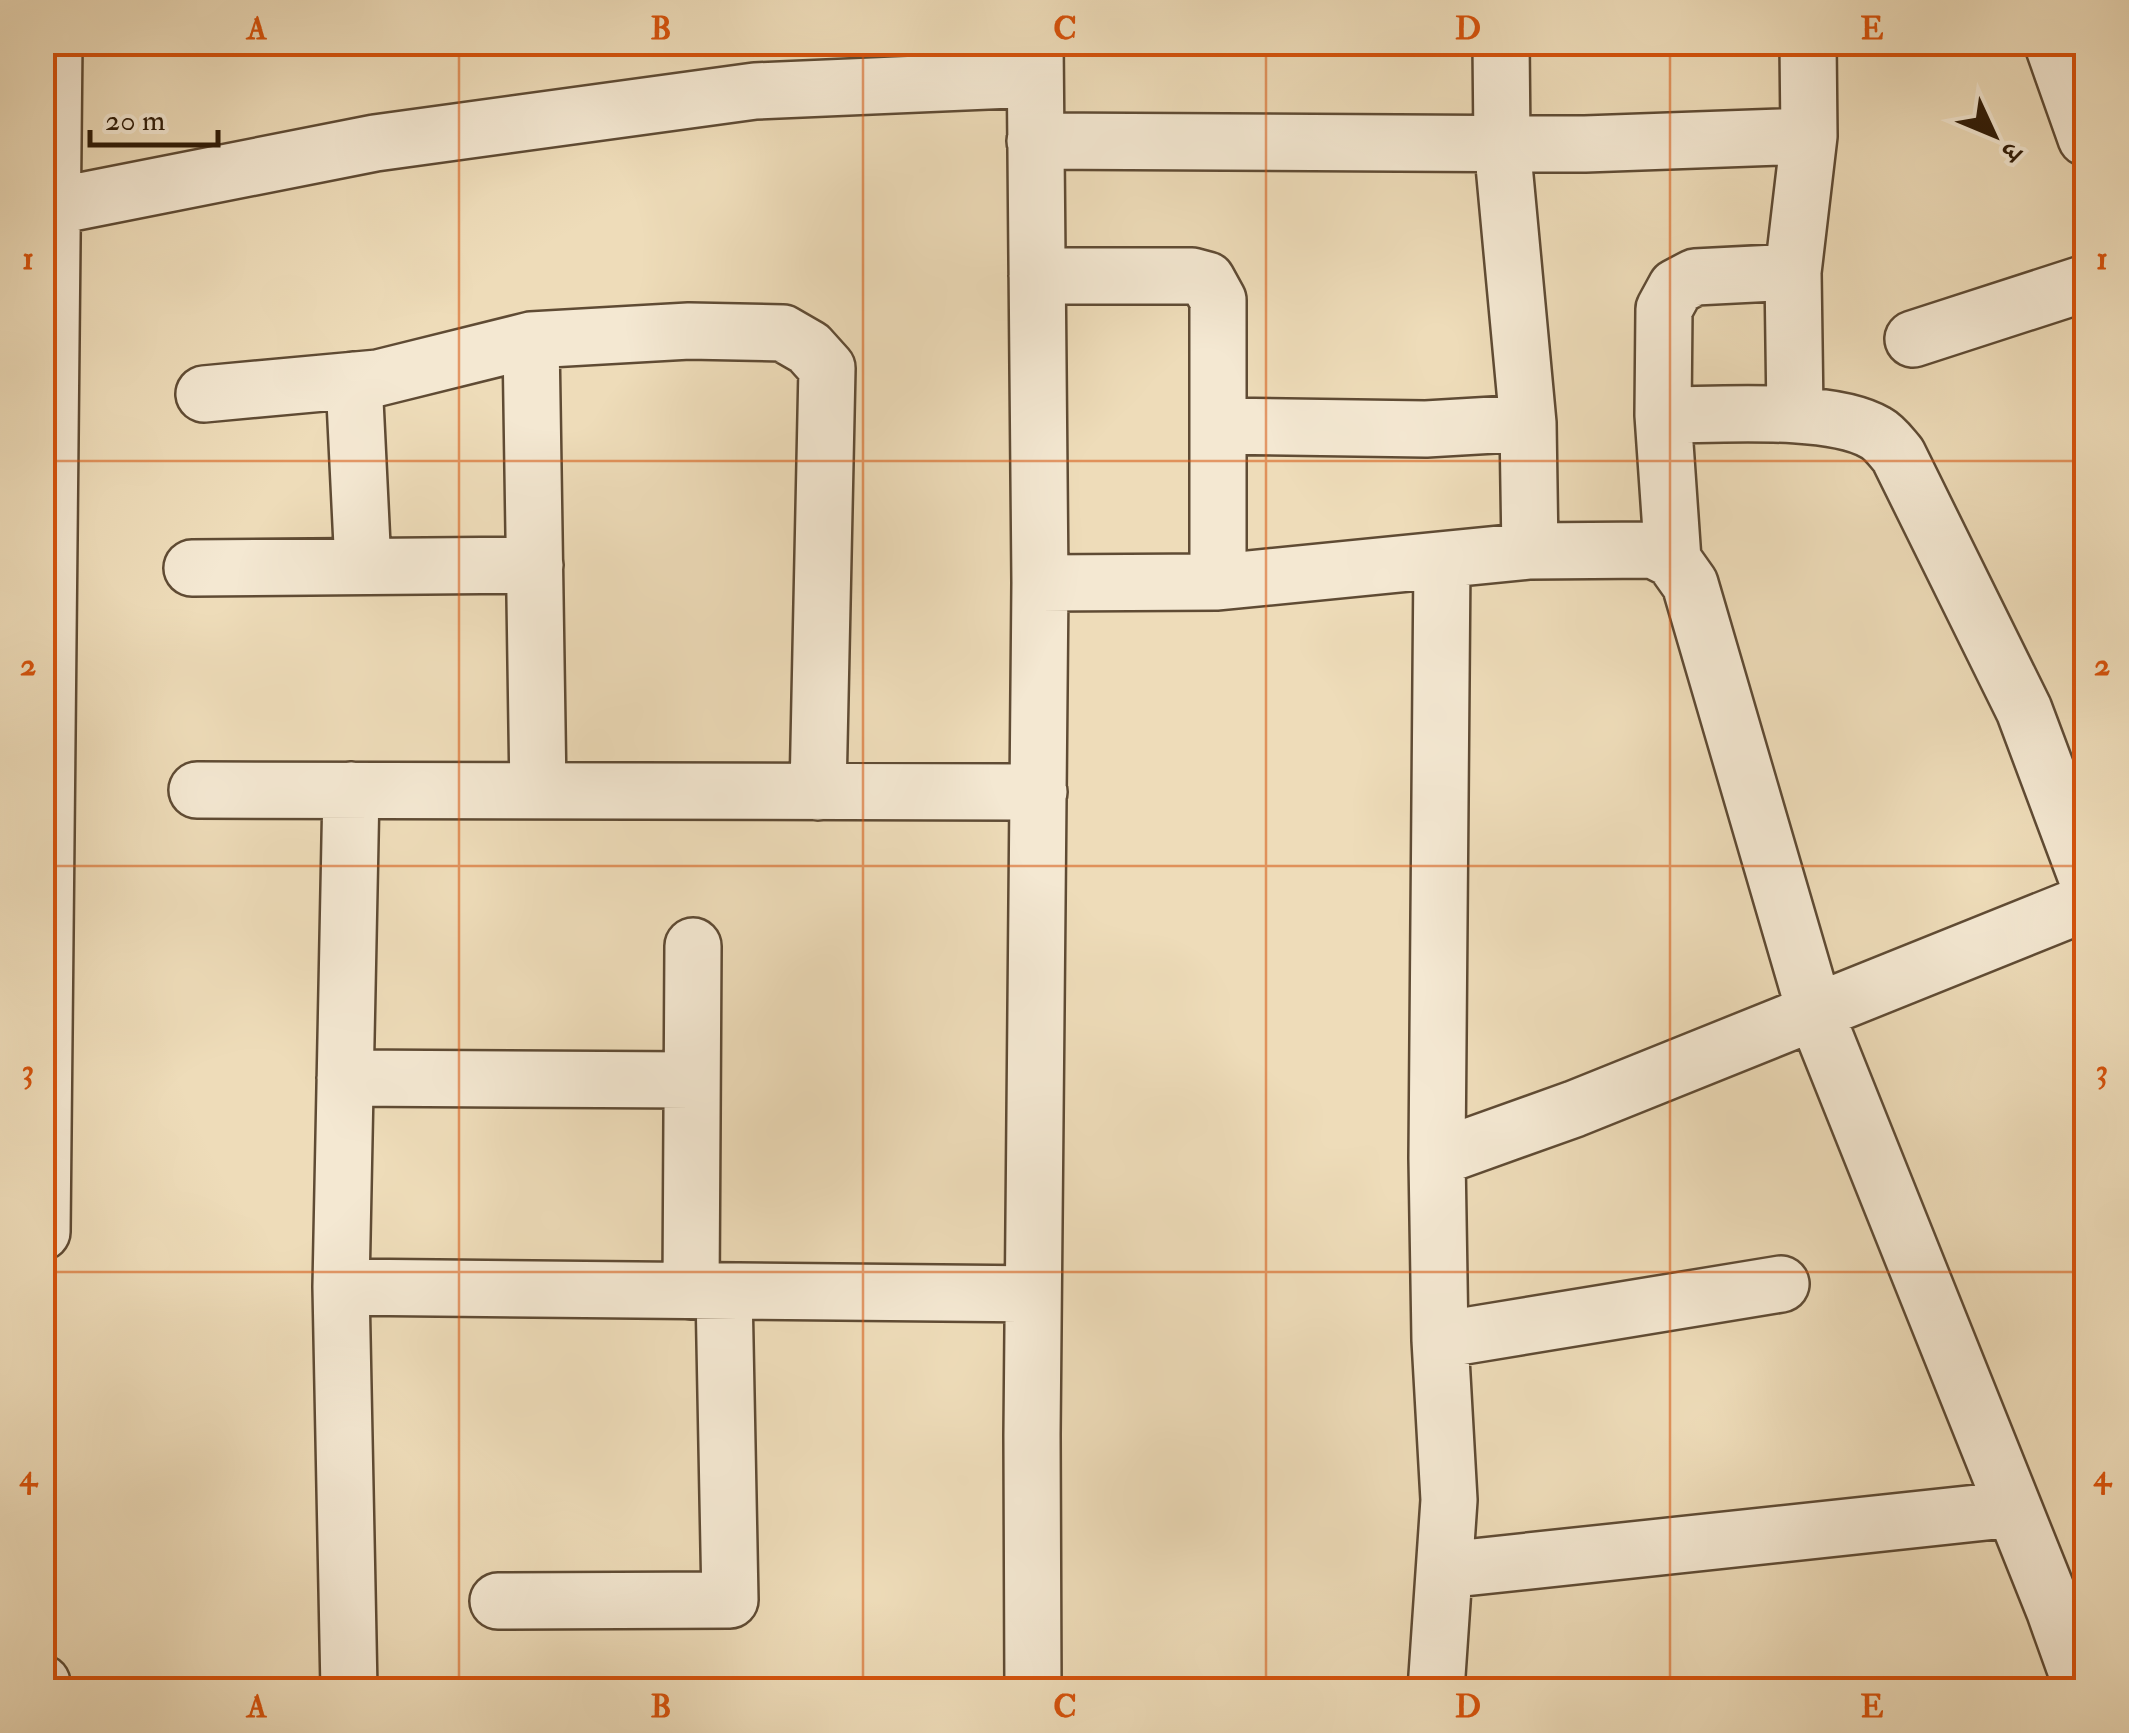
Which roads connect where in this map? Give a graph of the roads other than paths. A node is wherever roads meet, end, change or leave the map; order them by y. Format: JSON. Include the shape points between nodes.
{"nodes":[{"id":1,"x":54,"y":42,"type":"edge"},
{"id":2,"x":1501,"y":42,"type":"edge"},
{"id":3,"x":1808,"y":42,"type":"edge"},
{"id":4,"x":2052,"y":42,"type":"edge"},
{"id":5,"x":1035,"y":61,"type":"edge"},
{"id":6,"x":1809,"y":136,"type":"junction"},
{"id":7,"x":2086,"y":138,"type":"edge"},
{"id":8,"x":1035,"y":141,"type":"junction"},
{"id":9,"x":1502,"y":144,"type":"junction"},
{"id":10,"x":51,"y":207,"type":"junction"},
{"id":11,"x":1793,"y":272,"type":"junction"},
{"id":12,"x":1037,"y":276,"type":"junction"},
{"id":13,"x":2086,"y":283,"type":"edge"},
{"id":14,"x":1913,"y":338,"type":"dead end"},
{"id":15,"x":531,"y":340,"type":"junction"},
{"id":16,"x":354,"y":380,"type":"junction"},
{"id":17,"x":204,"y":394,"type":"dead end"},
{"id":18,"x":1795,"y":414,"type":"junction"},
{"id":19,"x":1663,"y":415,"type":"junction"},
{"id":20,"x":1528,"y":423,"type":"junction"},
{"id":21,"x":1218,"y":426,"type":"junction"},
{"id":22,"x":1530,"y":551,"type":"junction"},
{"id":23,"x":1442,"y":560,"type":"junction"},
{"id":24,"x":1673,"y":560,"type":"junction"},
{"id":25,"x":535,"y":564,"type":"junction"},
{"id":26,"x":363,"y":566,"type":"junction"},
{"id":27,"x":192,"y":568,"type":"dead end"},
{"id":28,"x":1218,"y":582,"type":"junction"},
{"id":29,"x":1040,"y":583,"type":"junction"},
{"id":30,"x":45,"y":706,"type":"edge"},
{"id":31,"x":197,"y":790,"type":"dead end"},
{"id":32,"x":351,"y":790,"type":"junction"},
{"id":33,"x":538,"y":791,"type":"junction"},
{"id":34,"x":818,"y":792,"type":"junction"},
{"id":35,"x":1038,"y":792,"type":"junction"},
{"id":36,"x":2086,"y":876,"type":"edge"},
{"id":37,"x":2086,"y":903,"type":"edge"},
{"id":38,"x":693,"y":946,"type":"dead end"},
{"id":39,"x":1815,"y":1012,"type":"junction"},
{"id":40,"x":346,"y":1078,"type":"junction"},
{"id":41,"x":692,"y":1080,"type":"junction"},
{"id":42,"x":1437,"y":1158,"type":"junction"},
{"id":43,"x":42,"y":1232,"type":"edge"},
{"id":44,"x":1781,"y":1284,"type":"dead end"},
{"id":45,"x":341,"y":1287,"type":"junction"},
{"id":46,"x":707,"y":1291,"type":"junction"},
{"id":47,"x":1033,"y":1294,"type":"junction"},
{"id":48,"x":1440,"y":1340,"type":"junction"},
{"id":49,"x":2014,"y":1509,"type":"junction"},
{"id":50,"x":1446,"y":1570,"type":"junction"},
{"id":51,"x":498,"y":1601,"type":"dead end"},
{"id":52,"x":42,"y":1683,"type":"edge"},
{"id":53,"x":43,"y":1690,"type":"edge"},
{"id":54,"x":349,"y":1690,"type":"edge"},
{"id":55,"x":1033,"y":1690,"type":"edge"},
{"id":56,"x":1436,"y":1690,"type":"edge"},
{"id":57,"x":2084,"y":1690,"type":"edge"}],
"edges":[{"from":1,"to":10,"type":"street"},
{"from":2,"to":9,"type":"street"},
{"from":3,"to":6,"type":"street"},
{"from":4,"to":7,"type":"street"},
{"from":5,"to":8,"type":"street"},
{"from":5,"to":10,"type":"street","via":[[375,143]]},
{"from":6,"to":9,"type":"street"},
{"from":6,"to":11,"type":"street"},
{"from":8,"to":9,"type":"street"},
{"from":8,"to":12,"type":"street"},
{"from":9,"to":20,"type":"street"},
{"from":10,"to":30,"type":"street"},
{"from":11,"to":18,"type":"street"},
{"from":11,"to":19,"type":"street","via":[[1695,276],[1676,287],[1664,309]]},
{"from":12,"to":21,"type":"street","via":[[1207,280],[1218,300]]},
{"from":12,"to":29,"type":"street"},
{"from":13,"to":14,"type":"street"},
{"from":15,"to":16,"type":"street"},
{"from":15,"to":25,"type":"street"},
{"from":15,"to":34,"type":"street","via":[[688,330],[783,334],[809,348],[826,368]]},
{"from":16,"to":17,"type":"street"},
{"from":16,"to":26,"type":"street"},
{"from":18,"to":19,"type":"street"},
{"from":18,"to":36,"type":"street","via":[[1858,424],[1880,434],[1898,455],[2024,710]]},
{"from":19,"to":24,"type":"street"},
{"from":20,"to":21,"type":"street","via":[[1426,429]]},
{"from":20,"to":22,"type":"street"},
{"from":21,"to":28,"type":"street"},
{"from":22,"to":23,"type":"street"},
{"from":22,"to":24,"type":"street","via":[[1653,550]]},
{"from":23,"to":28,"type":"street"},
{"from":23,"to":42,"type":"street"},
{"from":24,"to":39,"type":"street","via":[[1690,584]]},
{"from":25,"to":26,"type":"street"},
{"from":25,"to":33,"type":"street"},
{"from":26,"to":27,"type":"street"},
{"from":28,"to":29,"type":"street"},
{"from":29,"to":35,"type":"street"},
{"from":30,"to":43,"type":"street"},
{"from":31,"to":32,"type":"street"},
{"from":32,"to":33,"type":"street"},
{"from":32,"to":40,"type":"street"},
{"from":33,"to":34,"type":"street"},
{"from":34,"to":35,"type":"street"},
{"from":35,"to":47,"type":"street"},
{"from":37,"to":39,"type":"street"},
{"from":38,"to":41,"type":"street"},
{"from":39,"to":42,"type":"street"},
{"from":39,"to":49,"type":"street"},
{"from":40,"to":41,"type":"street"},
{"from":40,"to":45,"type":"street"},
{"from":41,"to":46,"type":"street"},
{"from":42,"to":48,"type":"street"},
{"from":44,"to":48,"type":"street"},
{"from":45,"to":46,"type":"street"},
{"from":45,"to":54,"type":"street"},
{"from":46,"to":47,"type":"street"},
{"from":46,"to":51,"type":"street","via":[[730,1600]]},
{"from":47,"to":55,"type":"street"},
{"from":48,"to":50,"type":"street"},
{"from":49,"to":50,"type":"street"},
{"from":49,"to":57,"type":"street"},
{"from":50,"to":56,"type":"street"},
{"from":52,"to":53,"type":"street"}]}
